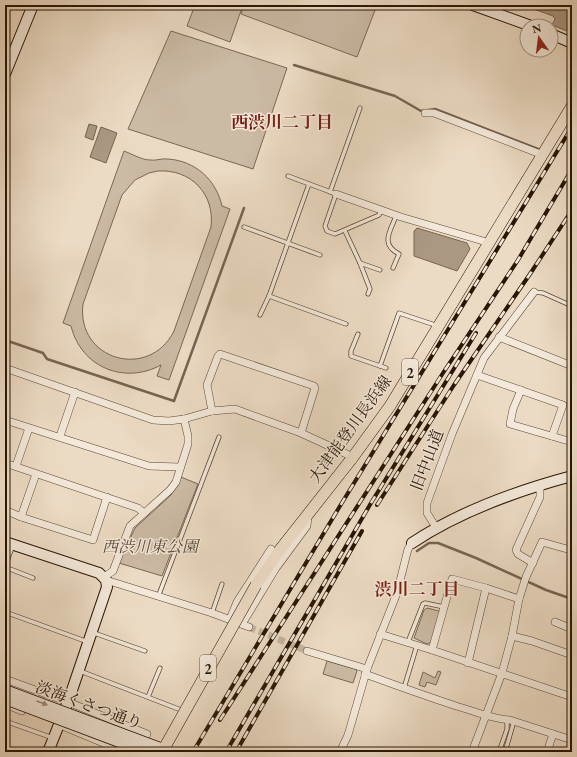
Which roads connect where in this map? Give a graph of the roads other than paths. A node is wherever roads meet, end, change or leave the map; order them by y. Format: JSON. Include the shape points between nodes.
{"nodes":[{"id":1,"x":33,"y":5,"type":"edge"},
{"id":2,"x":474,"y":5,"type":"edge"},
{"id":3,"x":519,"y":22,"type":"edge"},
{"id":4,"x":559,"y":37,"type":"edge"},
{"id":5,"x":572,"y":43,"type":"edge"},
{"id":6,"x":5,"y":74,"type":"edge"},
{"id":7,"x":572,"y":106,"type":"edge"},
{"id":8,"x":360,"y":108,"type":"dead end"},
{"id":9,"x":425,"y":113,"type":"dead end"},
{"id":10,"x":542,"y":155,"type":"junction"},
{"id":11,"x":288,"y":176,"type":"dead end"},
{"id":12,"x":309,"y":184,"type":"junction"},
{"id":13,"x":333,"y":193,"type":"junction"},
{"id":14,"x":381,"y":211,"type":"junction"},
{"id":15,"x":396,"y":216,"type":"junction"},
{"id":16,"x":244,"y":227,"type":"dead end"},
{"id":17,"x":345,"y":231,"type":"junction"},
{"id":18,"x":287,"y":243,"type":"junction"},
{"id":19,"x":490,"y":243,"type":"junction"},
{"id":20,"x":320,"y":255,"type":"dead end"},
{"id":21,"x":360,"y":263,"type":"junction"},
{"id":22,"x":393,"y":268,"type":"dead end"},
{"id":23,"x":380,"y":270,"type":"dead end"},
{"id":24,"x":534,"y":292,"type":"joint"},
{"id":25,"x":368,"y":294,"type":"dead end"},
{"id":26,"x":269,"y":296,"type":"junction"},
{"id":27,"x":572,"y":306,"type":"edge"},
{"id":28,"x":260,"y":315,"type":"dead end"},
{"id":29,"x":346,"y":324,"type":"dead end"},
{"id":30,"x":439,"y":326,"type":"junction"},
{"id":31,"x":358,"y":334,"type":"dead end"},
{"id":32,"x":499,"y":337,"type":"junction"},
{"id":33,"x":380,"y":366,"type":"junction"},
{"id":34,"x":572,"y":366,"type":"edge"},
{"id":35,"x":5,"y":368,"type":"edge"},
{"id":36,"x":386,"y":368,"type":"dead end"},
{"id":37,"x":477,"y":375,"type":"junction"},
{"id":38,"x":521,"y":390,"type":"junction"},
{"id":39,"x":75,"y":392,"type":"junction"},
{"id":40,"x":212,"y":411,"type":"junction"},
{"id":41,"x":184,"y":419,"type":"junction"},
{"id":42,"x":5,"y":420,"type":"edge"},
{"id":43,"x":29,"y":428,"type":"junction"},
{"id":44,"x":301,"y":433,"type":"junction"},
{"id":45,"x":60,"y":436,"type":"junction"},
{"id":46,"x":552,"y":436,"type":"junction"},
{"id":47,"x":219,"y":437,"type":"dead end"},
{"id":48,"x":572,"y":442,"type":"edge"},
{"id":49,"x":353,"y":457,"type":"junction"},
{"id":50,"x":5,"y":463,"type":"edge"},
{"id":51,"x":16,"y":466,"type":"junction"},
{"id":52,"x":179,"y":467,"type":"junction"},
{"id":53,"x":36,"y":474,"type":"junction"},
{"id":54,"x":572,"y":476,"type":"edge"},
{"id":55,"x":540,"y":485,"type":"junction"},
{"id":56,"x":107,"y":497,"type":"junction"},
{"id":57,"x":5,"y":510,"type":"edge"},
{"id":58,"x":144,"y":513,"type":"junction"},
{"id":59,"x":308,"y":513,"type":"junction"},
{"id":60,"x":21,"y":517,"type":"junction"},
{"id":61,"x":437,"y":529,"type":"junction"},
{"id":62,"x":9,"y":543,"type":"edge"},
{"id":63,"x":412,"y":543,"type":"joint"},
{"id":64,"x":270,"y":549,"type":"dead end"},
{"id":65,"x":567,"y":549,"type":"dead end"},
{"id":66,"x":533,"y":563,"type":"junction"},
{"id":67,"x":5,"y":567,"type":"edge"},
{"id":68,"x":33,"y":578,"type":"dead end"},
{"id":69,"x":105,"y":579,"type":"junction"},
{"id":70,"x":222,"y":584,"type":"dead end"},
{"id":71,"x":486,"y":588,"type":"junction"},
{"id":72,"x":158,"y":597,"type":"junction"},
{"id":73,"x":519,"y":599,"type":"junction"},
{"id":74,"x":445,"y":607,"type":"junction"},
{"id":75,"x":5,"y":612,"type":"edge"},
{"id":76,"x":212,"y":613,"type":"junction"},
{"id":77,"x":230,"y":619,"type":"junction"},
{"id":78,"x":555,"y":622,"type":"dead end"},
{"id":79,"x":572,"y":629,"type":"edge"},
{"id":80,"x":380,"y":634,"type":"junction"},
{"id":81,"x":512,"y":636,"type":"junction"},
{"id":82,"x":91,"y":637,"type":"junction"},
{"id":83,"x":408,"y":642,"type":"junction"},
{"id":84,"x":417,"y":645,"type":"junction"},
{"id":85,"x":432,"y":650,"type":"junction"},
{"id":86,"x":145,"y":651,"type":"dead end"},
{"id":87,"x":307,"y":651,"type":"tunnel mouth"},
{"id":88,"x":572,"y":655,"type":"edge"},
{"id":89,"x":468,"y":663,"type":"junction"},
{"id":90,"x":160,"y":668,"type":"dead end"},
{"id":91,"x":79,"y":670,"type":"junction"},
{"id":92,"x":366,"y":671,"type":"junction"},
{"id":93,"x":502,"y":673,"type":"junction"},
{"id":94,"x":5,"y":680,"type":"edge"},
{"id":95,"x":403,"y":688,"type":"junction"},
{"id":96,"x":5,"y":690,"type":"edge"},
{"id":97,"x":148,"y":697,"type":"junction"},
{"id":98,"x":572,"y":697,"type":"edge"},
{"id":99,"x":5,"y":699,"type":"edge"},
{"id":100,"x":68,"y":702,"type":"junction"},
{"id":101,"x":5,"y":704,"type":"edge"},
{"id":102,"x":485,"y":715,"type":"junction"},
{"id":103,"x":5,"y":721,"type":"edge"},
{"id":104,"x":510,"y":721,"type":"junction"},
{"id":105,"x":60,"y":724,"type":"junction"},
{"id":106,"x":553,"y":734,"type":"junction"},
{"id":107,"x":54,"y":738,"type":"junction"},
{"id":108,"x":572,"y":740,"type":"edge"},
{"id":109,"x":165,"y":751,"type":"edge"},
{"id":110,"x":48,"y":752,"type":"edge"},
{"id":111,"x":126,"y":752,"type":"edge"},
{"id":112,"x":140,"y":752,"type":"edge"},
{"id":113,"x":146,"y":752,"type":"edge"},
{"id":114,"x":340,"y":752,"type":"edge"},
{"id":115,"x":472,"y":752,"type":"edge"},
{"id":116,"x":499,"y":752,"type":"edge"},
{"id":117,"x":505,"y":752,"type":"edge"},
{"id":118,"x":547,"y":752,"type":"edge"}],
"edges":[{"from":1,"to":6,"type":"street"},
{"from":2,"to":3,"type":"street"},
{"from":4,"to":5,"type":"street"},
{"from":7,"to":10,"type":"main road","name":"大津能登川長浜線","number":"2"},
{"from":8,"to":13,"type":"lane"},
{"from":9,"to":10,"type":"street","via":[[434,113]]},
{"from":10,"to":19,"type":"main road","name":"大津能登川長浜線","number":"2"},
{"from":11,"to":12,"type":"lane"},
{"from":12,"to":13,"type":"lane"},
{"from":12,"to":18,"type":"lane"},
{"from":13,"to":14,"type":"street"},
{"from":13,"to":17,"type":"lane","via":[[325,229],[335,234]]},
{"from":14,"to":15,"type":"street"},
{"from":14,"to":17,"type":"lane","via":[[379,215]]},
{"from":15,"to":19,"type":"street"},
{"from":15,"to":22,"type":"lane","via":[[387,244],[399,254]]},
{"from":16,"to":18,"type":"lane"},
{"from":17,"to":21,"type":"lane"},
{"from":18,"to":20,"type":"lane"},
{"from":18,"to":26,"type":"lane"},
{"from":19,"to":30,"type":"main road","name":"大津能登川長浜線","number":"2"},
{"from":21,"to":23,"type":"lane"},
{"from":21,"to":25,"type":"lane","via":[[370,289]]},
{"from":24,"to":27,"type":"lane","via":[[543,293]]},
{"from":24,"to":32,"type":"street","name":"旧中山道"},
{"from":26,"to":28,"type":"lane"},
{"from":26,"to":29,"type":"lane"},
{"from":30,"to":33,"type":"lane","via":[[399,313]]},
{"from":30,"to":49,"type":"main road","name":"大津能登川長浜線","number":"2","via":[[390,406]]},
{"from":31,"to":33,"type":"lane","via":[[351,356]]},
{"from":32,"to":34,"type":"street"},
{"from":32,"to":37,"type":"street","name":"旧中山道","via":[[484,358]]},
{"from":33,"to":36,"type":"lane"},
{"from":35,"to":39,"type":"street"},
{"from":37,"to":38,"type":"street"},
{"from":37,"to":61,"type":"street","name":"旧中山道","via":[[427,503],[427,513]]},
{"from":38,"to":46,"type":"street","via":[[563,405]]},
{"from":38,"to":46,"type":"street","via":[[510,424]]},
{"from":39,"to":41,"type":"street","via":[[154,420]]},
{"from":39,"to":45,"type":"street"},
{"from":40,"to":41,"type":"street"},
{"from":40,"to":44,"type":"street","via":[[235,409]]},
{"from":40,"to":44,"type":"street","via":[[208,385],[220,354],[314,386]]},
{"from":41,"to":52,"type":"street","via":[[188,444]]},
{"from":42,"to":43,"type":"street"},
{"from":43,"to":45,"type":"street"},
{"from":43,"to":51,"type":"street"},
{"from":44,"to":49,"type":"street"},
{"from":45,"to":52,"type":"street","via":[[149,466]]},
{"from":46,"to":48,"type":"street"},
{"from":47,"to":72,"type":"lane"},
{"from":49,"to":59,"type":"main road","name":"大津能登川長浜線","number":"2"},
{"from":50,"to":51,"type":"street"},
{"from":51,"to":53,"type":"street"},
{"from":52,"to":58,"type":"street","via":[[176,482],[170,490]]},
{"from":53,"to":56,"type":"street"},
{"from":53,"to":60,"type":"street"},
{"from":54,"to":55,"type":"street"},
{"from":55,"to":61,"type":"street","via":[[489,503]]},
{"from":55,"to":66,"type":"street","via":[[540,497],[516,550]]},
{"from":56,"to":58,"type":"street","via":[[138,508]]},
{"from":56,"to":60,"type":"street","via":[[92,540]]},
{"from":57,"to":60,"type":"street"},
{"from":58,"to":69,"type":"street","via":[[130,526],[112,571]]},
{"from":59,"to":77,"type":"street","via":[[307,526],[276,568],[245,626]]},
{"from":59,"to":109,"type":"main road","name":"大津能登川長浜線","number":"2","bridge":true,"via":[[256,585]]},
{"from":61,"to":63,"type":"street"},
{"from":62,"to":67,"type":"lane"},
{"from":62,"to":69,"type":"street","via":[[99,572]]},
{"from":63,"to":80,"type":"street"},
{"from":64,"to":77,"type":"street","via":[[237,602]]},
{"from":65,"to":66,"type":"street","via":[[542,542]]},
{"from":66,"to":73,"type":"street"},
{"from":67,"to":68,"type":"lane"},
{"from":69,"to":72,"type":"street"},
{"from":69,"to":82,"type":"street","via":[[107,587]]},
{"from":70,"to":76,"type":"lane"},
{"from":71,"to":73,"type":"street"},
{"from":71,"to":74,"type":"street","via":[[452,580]]},
{"from":71,"to":89,"type":"street"},
{"from":72,"to":76,"type":"street"},
{"from":73,"to":81,"type":"street"},
{"from":74,"to":83,"type":"lane","via":[[423,604]]},
{"from":74,"to":85,"type":"street"},
{"from":75,"to":82,"type":"lane"},
{"from":76,"to":77,"type":"street"},
{"from":78,"to":79,"type":"street"},
{"from":80,"to":83,"type":"street"},
{"from":80,"to":92,"type":"street"},
{"from":81,"to":88,"type":"street"},
{"from":81,"to":93,"type":"street"},
{"from":82,"to":86,"type":"lane"},
{"from":82,"to":91,"type":"street"},
{"from":83,"to":84,"type":"street"},
{"from":84,"to":85,"type":"street"},
{"from":84,"to":95,"type":"lane"},
{"from":85,"to":89,"type":"street"},
{"from":87,"to":92,"type":"street"},
{"from":89,"to":93,"type":"street"},
{"from":90,"to":97,"type":"lane"},
{"from":91,"to":97,"type":"lane"},
{"from":91,"to":100,"type":"street"},
{"from":92,"to":95,"type":"street"},
{"from":92,"to":114,"type":"street","via":[[348,735]]},
{"from":93,"to":98,"type":"street"},
{"from":93,"to":102,"type":"street"},
{"from":94,"to":100,"type":"street"},
{"from":95,"to":102,"type":"street"},
{"from":96,"to":109,"type":"street","name":"淡海くさつ通り","one_way":true,"bridge":true},
{"from":97,"to":109,"type":"lane","via":[[181,710]]},
{"from":99,"to":113,"type":"street","name":"淡海くさつ通り","bridge":true},
{"from":100,"to":105,"type":"street"},
{"from":100,"to":112,"type":"street","via":[[147,734]]},
{"from":101,"to":105,"type":"street"},
{"from":102,"to":104,"type":"street"},
{"from":102,"to":115,"type":"street"},
{"from":103,"to":107,"type":"lane"},
{"from":104,"to":106,"type":"street"},
{"from":104,"to":116,"type":"lane"},
{"from":104,"to":117,"type":"lane"},
{"from":105,"to":107,"type":"street"},
{"from":105,"to":111,"type":"street"},
{"from":106,"to":108,"type":"street"},
{"from":106,"to":118,"type":"street"},
{"from":107,"to":110,"type":"street"}]}
